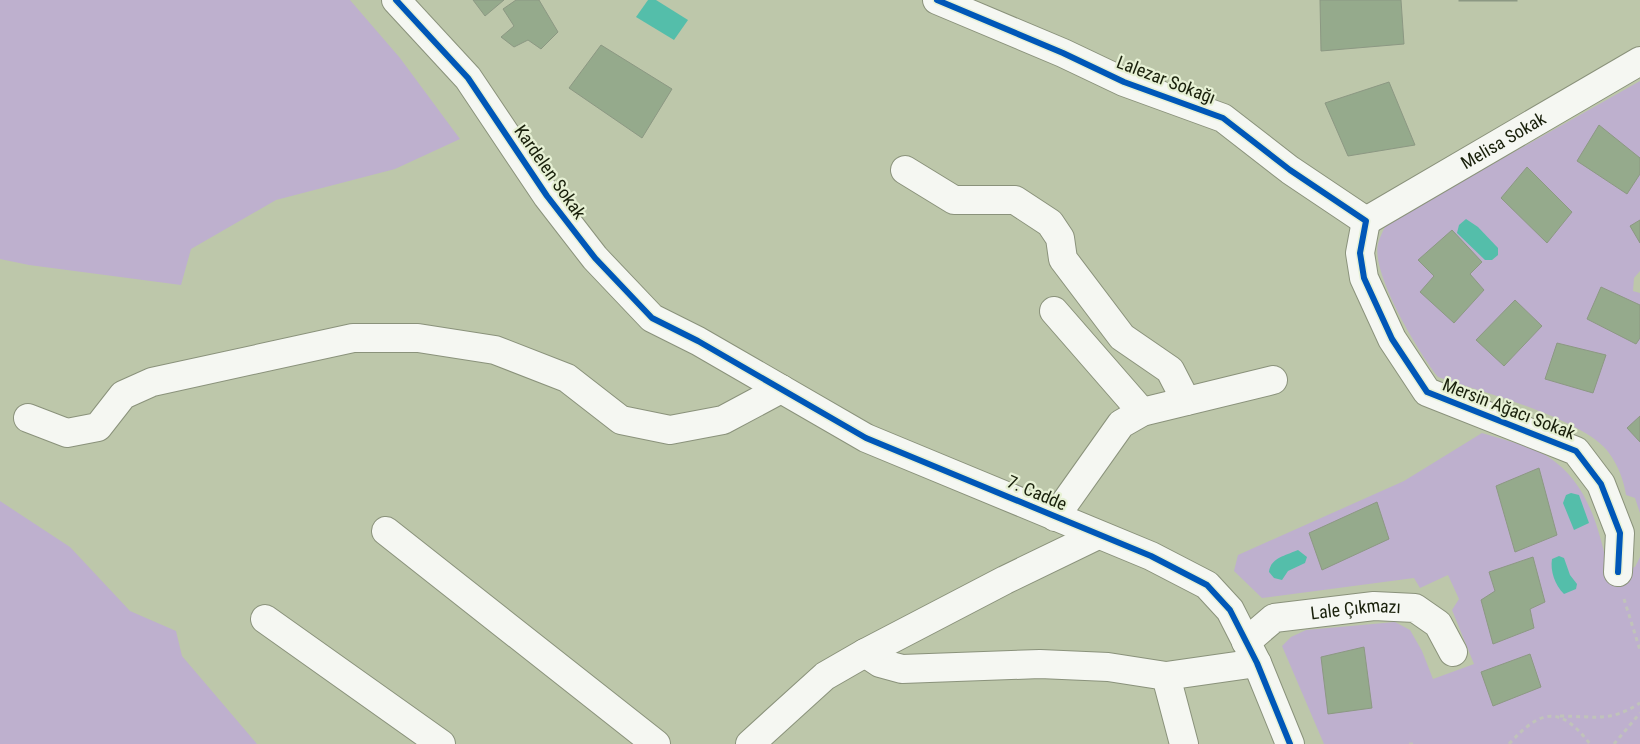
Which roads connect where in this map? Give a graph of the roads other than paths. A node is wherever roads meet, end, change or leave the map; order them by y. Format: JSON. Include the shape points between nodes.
{"nodes":[{"id":1,"x":396,"y":0,"type":"edge"},
{"id":2,"x":937,"y":0,"type":"edge"},
{"id":3,"x":1640,"y":61,"type":"edge"},
{"id":4,"x":905,"y":170,"type":"dead end"},
{"id":5,"x":1366,"y":221,"type":"junction"},
{"id":6,"x":1054,"y":311,"type":"dead end"},
{"id":7,"x":698,"y":342,"type":"joint"},
{"id":8,"x":1273,"y":380,"type":"dead end"},
{"id":9,"x":781,"y":389,"type":"junction"},
{"id":10,"x":1186,"y":401,"type":"junction"},
{"id":11,"x":1142,"y":412,"type":"junction"},
{"id":12,"x":28,"y":418,"type":"dead end"},
{"id":13,"x":1055,"y":517,"type":"junction"},
{"id":14,"x":386,"y":530,"type":"dead end"},
{"id":15,"x":1098,"y":535,"type":"junction"},
{"id":16,"x":1618,"y":572,"type":"road end"},
{"id":17,"x":265,"y":619,"type":"dead end"},
{"id":18,"x":1251,"y":652,"type":"junction"},
{"id":19,"x":1452,"y":652,"type":"dead end"},
{"id":20,"x":865,"y":653,"type":"junction"},
{"id":21,"x":1166,"y":676,"type":"junction"},
{"id":22,"x":441,"y":744,"type":"edge"},
{"id":23,"x":656,"y":744,"type":"edge"},
{"id":24,"x":750,"y":744,"type":"edge"},
{"id":25,"x":1184,"y":744,"type":"edge"},
{"id":26,"x":1290,"y":744,"type":"edge"}],
"edges":[{"from":1,"to":7,"type":"street","name":"Kardelen Sokak","via":[[468,78],[547,196],[596,258],[652,318]]},
{"from":2,"to":5,"type":"street","name":"Lalezar Sokağı","via":[[1124,82],[1223,118],[1290,170]]},
{"from":3,"to":5,"type":"street","name":"Melisa Sokak"},
{"from":4,"to":10,"type":"street","via":[[954,200],[1015,200],[1050,223],[1060,238],[1063,259],[1122,338],[1170,370]]},
{"from":5,"to":16,"type":"street","name":"Mersin Ağacı Sokak","via":[[1360,253],[1364,278],[1392,339],[1427,392],[1576,451],[1601,484],[1620,533]]},
{"from":6,"to":11,"type":"street"},
{"from":7,"to":9,"type":"street","name":"7. Cadde"},
{"from":8,"to":10,"type":"street"},
{"from":9,"to":12,"type":"street","via":[[723,420],[670,430],[621,420],[567,378],[495,350],[418,338],[353,338],[152,382],[123,395],[98,427],[68,433]]},
{"from":9,"to":13,"type":"street","name":"7. Cadde","via":[[866,438]]},
{"from":10,"to":11,"type":"street"},
{"from":11,"to":13,"type":"street","via":[[1121,424]]},
{"from":13,"to":15,"type":"street","name":"7. Cadde"},
{"from":14,"to":23,"type":"street"},
{"from":15,"to":18,"type":"street","name":"7. Cadde","via":[[1151,556],[1207,585],[1230,610]]},
{"from":15,"to":20,"type":"street"},
{"from":17,"to":22,"type":"street"},
{"from":18,"to":19,"type":"street","name":"Lale Çıkmazı","via":[[1274,618],[1374,606],[1415,608],[1438,624]]},
{"from":18,"to":21,"type":"street"},
{"from":18,"to":26,"type":"street","name":"7. Cadde"},
{"from":20,"to":21,"type":"street","via":[[880,663],[902,669],[1040,664],[1108,667]]},
{"from":20,"to":24,"type":"street","via":[[824,676]]},
{"from":21,"to":25,"type":"street"}]}
